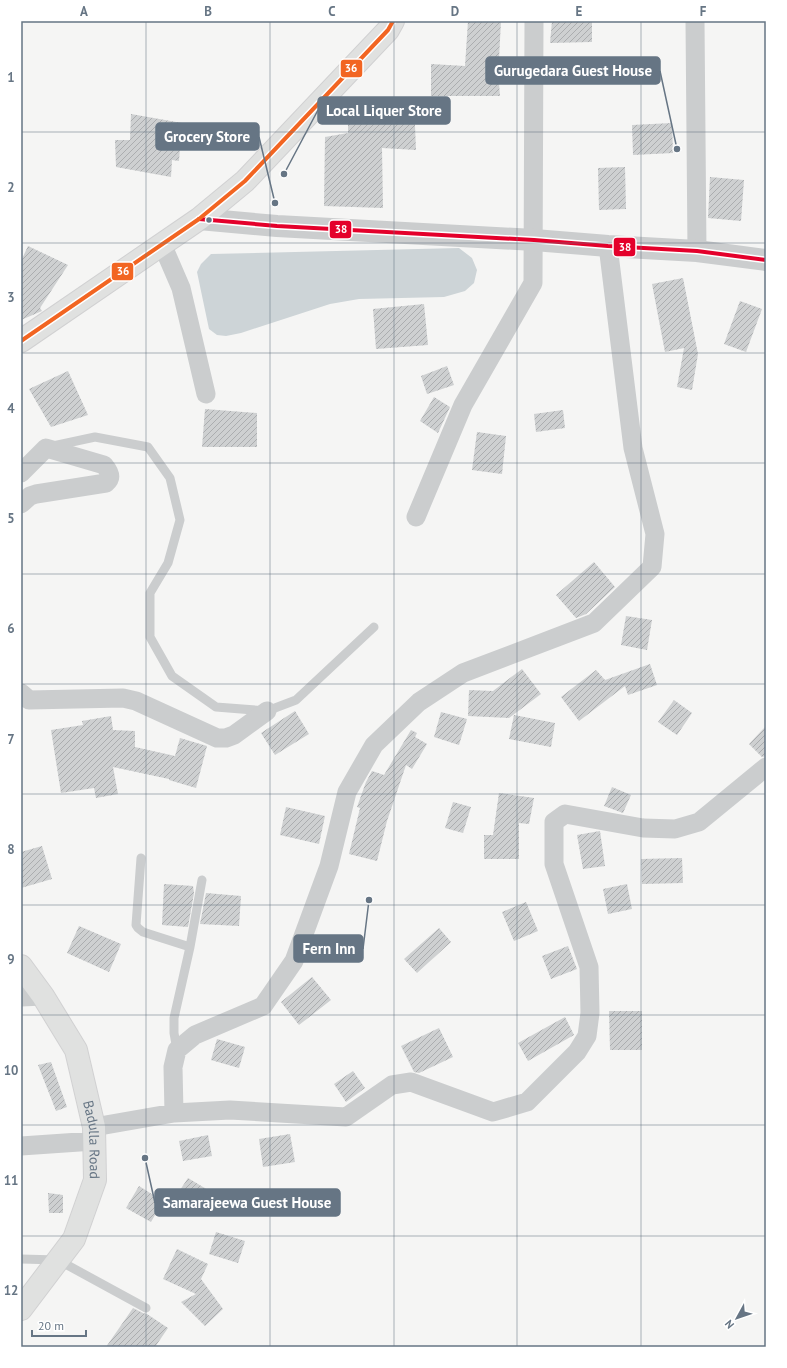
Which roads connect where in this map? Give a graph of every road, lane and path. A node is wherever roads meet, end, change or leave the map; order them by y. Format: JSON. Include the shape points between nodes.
{"nodes":[{"id":1,"x":393,"y":21,"type":"edge"},
{"id":2,"x":534,"y":21,"type":"edge"},
{"id":3,"x":695,"y":21,"type":"edge"},
{"id":4,"x":199,"y":219,"type":"junction"},
{"id":5,"x":534,"y":240,"type":"junction"},
{"id":6,"x":162,"y":244,"type":"junction"},
{"id":7,"x":608,"y":246,"type":"junction"},
{"id":8,"x":697,"y":251,"type":"junction"},
{"id":9,"x":766,"y":260,"type":"edge"},
{"id":10,"x":21,"y":341,"type":"edge"},
{"id":11,"x":206,"y":394,"type":"dead end"},
{"id":12,"x":46,"y":448,"type":"junction"},
{"id":13,"x":21,"y":473,"type":"edge"},
{"id":14,"x":21,"y":504,"type":"edge"},
{"id":15,"x":416,"y":517,"type":"dead end"},
{"id":16,"x":374,"y":627,"type":"dead end"},
{"id":17,"x":21,"y":693,"type":"edge"},
{"id":18,"x":267,"y":711,"type":"junction"},
{"id":19,"x":766,"y":767,"type":"edge"},
{"id":20,"x":141,"y":858,"type":"dead end"},
{"id":21,"x":202,"y":880,"type":"dead end"},
{"id":22,"x":190,"y":947,"type":"junction"},
{"id":23,"x":21,"y":966,"type":"edge"},
{"id":24,"x":43,"y":996,"type":"junction"},
{"id":25,"x":21,"y":998,"type":"edge"},
{"id":26,"x":177,"y":1050,"type":"junction"},
{"id":27,"x":174,"y":1113,"type":"junction"},
{"id":28,"x":94,"y":1134,"type":"junction"},
{"id":29,"x":21,"y":1146,"type":"edge"},
{"id":30,"x":21,"y":1259,"type":"edge"},
{"id":31,"x":58,"y":1260,"type":"junction"},
{"id":32,"x":146,"y":1308,"type":"dead end"},
{"id":33,"x":21,"y":1309,"type":"edge"}],
"edges":[{"from":1,"to":4,"type":"highway","via":[[388,30],[245,181]]},
{"from":2,"to":5,"type":"street"},
{"from":3,"to":8,"type":"street"},
{"from":4,"to":5,"type":"street","via":[[277,226]]},
{"from":4,"to":6,"type":"highway"},
{"from":5,"to":7,"type":"street"},
{"from":5,"to":15,"type":"street","via":[[533,283],[463,405]]},
{"from":6,"to":10,"type":"highway"},
{"from":6,"to":11,"type":"street","via":[[181,288]]},
{"from":7,"to":8,"type":"street"},
{"from":7,"to":26,"type":"street","via":[[633,448],[655,534],[652,567],[594,623],[463,673],[419,702],[374,745],[347,792],[328,866],[294,961],[263,1006],[195,1035]]},
{"from":8,"to":9,"type":"street"},
{"from":12,"to":13,"type":"street"},
{"from":12,"to":14,"type":"street","via":[[104,465],[108,469],[109,480],[106,483],[36,494]]},
{"from":12,"to":18,"type":"lane","via":[[95,437],[148,447],[170,478],[180,520],[168,563],[150,593],[150,637],[172,676],[216,707]]},
{"from":16,"to":18,"type":"lane","via":[[296,700]]},
{"from":17,"to":18,"type":"street","via":[[29,700],[122,698],[136,701],[217,738],[234,735]]},
{"from":19,"to":27,"type":"street","via":[[700,822],[675,829],[643,828],[564,814],[554,822],[554,864],[589,967],[590,1013],[587,1036],[576,1052],[527,1102],[493,1112],[411,1082],[392,1085],[346,1117],[230,1110]]},
{"from":20,"to":22,"type":"lane","via":[[136,925],[143,932]]},
{"from":21,"to":22,"type":"lane"},
{"from":22,"to":26,"type":"lane","via":[[174,1018]]},
{"from":23,"to":24,"type":"highway","name":"Badulla Road"},
{"from":24,"to":25,"type":"street"},
{"from":24,"to":28,"type":"highway","name":"Badulla Road","via":[[76,1050]]},
{"from":26,"to":27,"type":"street","via":[[173,1067]]},
{"from":27,"to":28,"type":"street"},
{"from":28,"to":29,"type":"street"},
{"from":28,"to":31,"type":"highway","name":"Badulla Road","via":[[95,1180],[74,1239]]},
{"from":30,"to":31,"type":"lane"},
{"from":31,"to":32,"type":"lane"},
{"from":31,"to":33,"type":"highway","name":"Badulla Road"}]}
